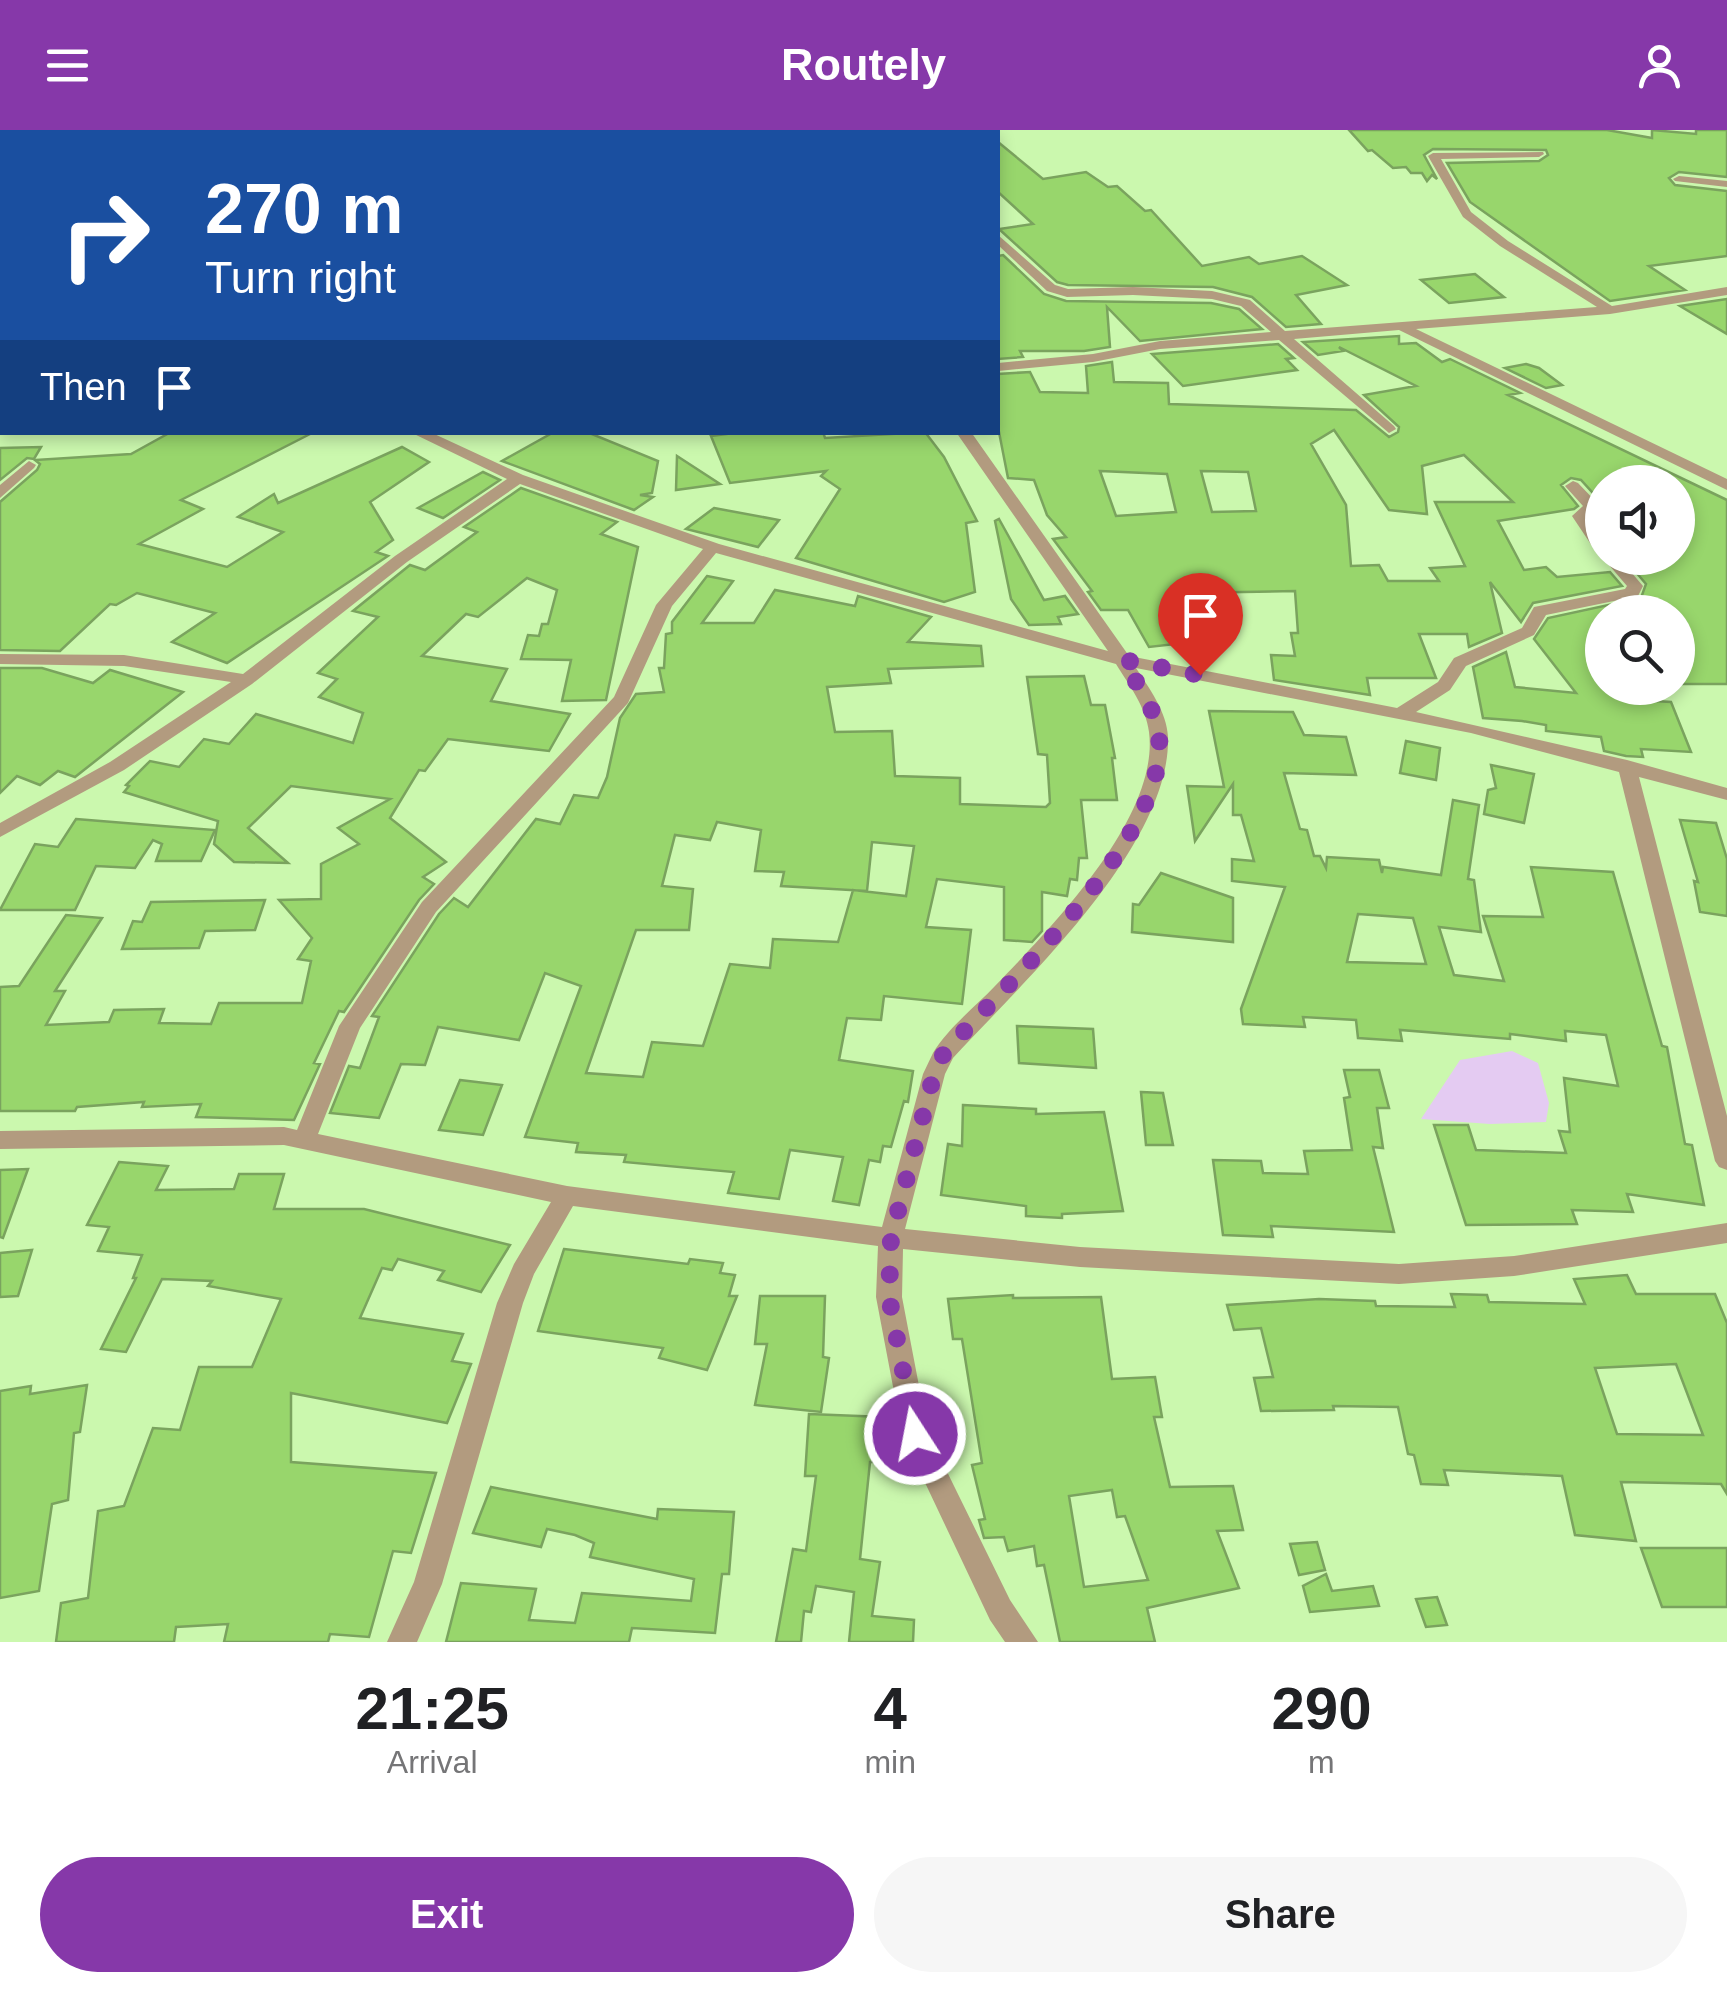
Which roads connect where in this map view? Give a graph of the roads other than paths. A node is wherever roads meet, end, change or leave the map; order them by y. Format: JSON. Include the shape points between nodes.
{"nodes":[{"id":1,"x":1538,"y":154,"type":"dead end"},
{"id":2,"x":1679,"y":179,"type":"dead end"},
{"id":3,"x":1727,"y":184,"type":"edge"},
{"id":4,"x":1000,"y":241,"type":"edge"},
{"id":5,"x":1727,"y":291,"type":"edge"},
{"id":6,"x":1610,"y":310,"type":"junction"},
{"id":7,"x":1401,"y":326,"type":"junction"},
{"id":8,"x":1280,"y":335,"type":"junction"},
{"id":9,"x":1000,"y":367,"type":"edge"},
{"id":10,"x":1389,"y":430,"type":"dead end"},
{"id":11,"x":424,"y":435,"type":"edge"},
{"id":12,"x":964,"y":435,"type":"edge"},
{"id":13,"x":29,"y":465,"type":"dead end"},
{"id":14,"x":518,"y":478,"type":"junction"},
{"id":15,"x":1727,"y":485,"type":"edge"},
{"id":16,"x":1573,"y":486,"type":"dead end"},
{"id":17,"x":0,"y":493,"type":"edge"},
{"id":18,"x":1585,"y":499,"type":"edge"},
{"id":19,"x":713,"y":547,"type":"junction"},
{"id":20,"x":1629,"y":575,"type":"edge"},
{"id":21,"x":0,"y":659,"type":"edge"},
{"id":22,"x":1123,"y":660,"type":"junction"},
{"id":23,"x":246,"y":680,"type":"junction"},
{"id":24,"x":1400,"y":714,"type":"junction"},
{"id":25,"x":1627,"y":766,"type":"junction"},
{"id":26,"x":1727,"y":794,"type":"edge"},
{"id":27,"x":0,"y":831,"type":"edge"},
{"id":28,"x":0,"y":1140,"type":"edge"},
{"id":29,"x":304,"y":1140,"type":"junction"},
{"id":30,"x":1727,"y":1161,"type":"edge"},
{"id":31,"x":568,"y":1196,"type":"junction"},
{"id":32,"x":1727,"y":1233,"type":"edge"},
{"id":33,"x":891,"y":1238,"type":"junction"},
{"id":34,"x":402,"y":1642,"type":"edge"},
{"id":35,"x":1024,"y":1642,"type":"edge"}],
"edges":[{"from":1,"to":6,"type":"street","via":[[1433,156],[1460,206],[1491,233]]},
{"from":2,"to":3,"type":"street"},
{"from":4,"to":8,"type":"street","via":[[1058,291],[1230,297]]},
{"from":5,"to":6,"type":"street"},
{"from":6,"to":7,"type":"street"},
{"from":7,"to":8,"type":"street"},
{"from":7,"to":15,"type":"street"},
{"from":8,"to":9,"type":"street"},
{"from":8,"to":10,"type":"street"},
{"from":11,"to":14,"type":"street"},
{"from":12,"to":22,"type":"street"},
{"from":13,"to":17,"type":"street"},
{"from":14,"to":19,"type":"street"},
{"from":14,"to":23,"type":"street"},
{"from":16,"to":18,"type":"street"},
{"from":19,"to":22,"type":"street"},
{"from":19,"to":29,"type":"street","via":[[664,605],[622,699],[429,907],[350,1026]]},
{"from":20,"to":24,"type":"street","via":[[1632,592],[1540,611],[1528,631],[1460,662],[1444,686]]},
{"from":21,"to":23,"type":"street","via":[[124,657]]},
{"from":22,"to":24,"type":"street"},
{"from":22,"to":33,"type":"street","via":[[1159,732],[1152,784],[1132,832],[1100,881],[944,1053]]},
{"from":23,"to":27,"type":"street","via":[[116,766]]},
{"from":24,"to":25,"type":"street"},
{"from":25,"to":26,"type":"street"},
{"from":25,"to":30,"type":"street"},
{"from":28,"to":29,"type":"street","via":[[229,1134]]},
{"from":29,"to":31,"type":"street"},
{"from":31,"to":33,"type":"street"},
{"from":31,"to":34,"type":"street","via":[[510,1302],[428,1584]]},
{"from":32,"to":33,"type":"street","via":[[1514,1266],[1398,1274],[1080,1257]]},
{"from":33,"to":35,"type":"street","via":[[889,1297],[915,1434],[1000,1610]]}]}
